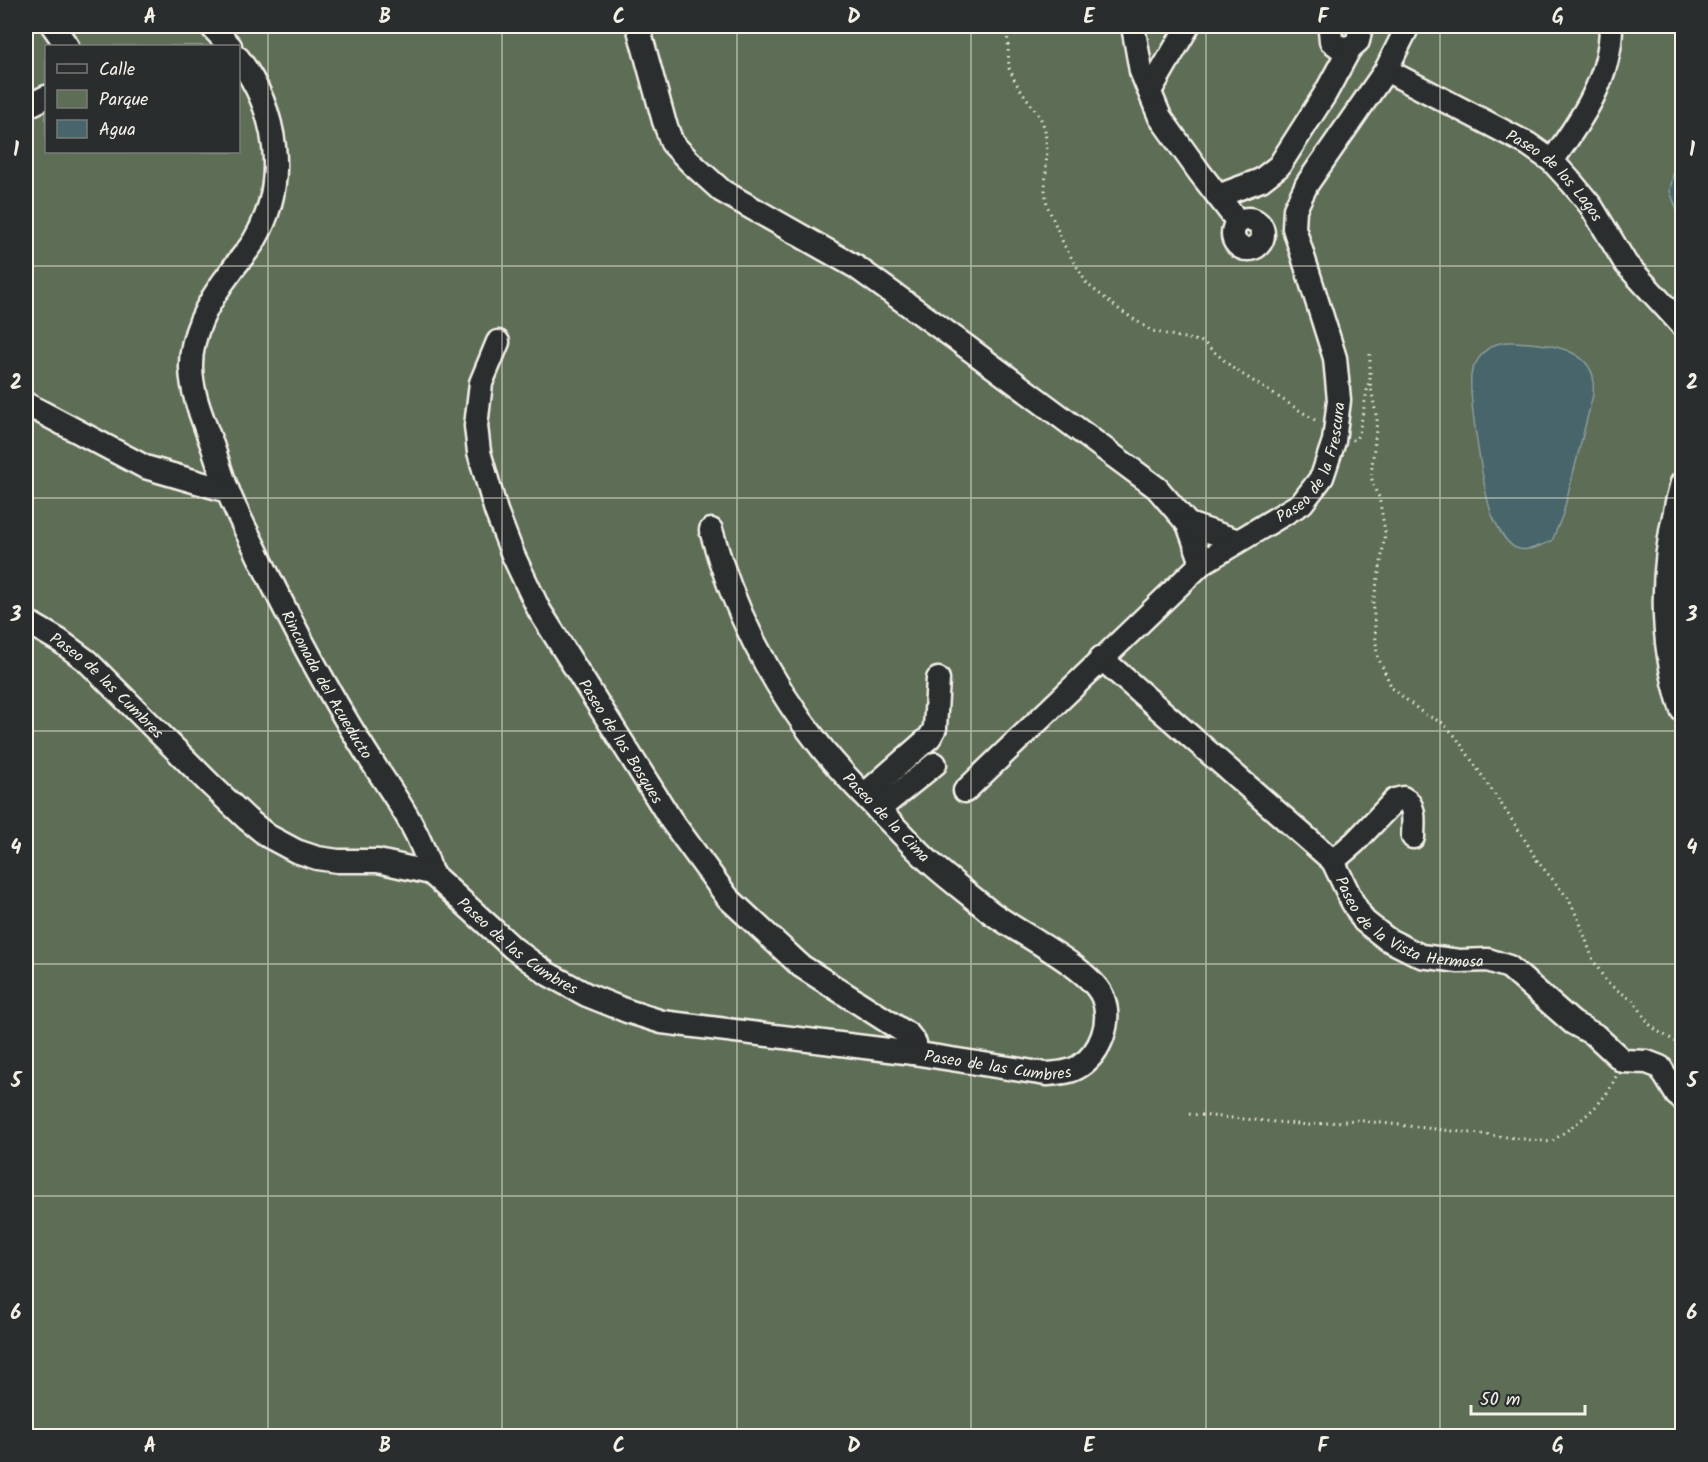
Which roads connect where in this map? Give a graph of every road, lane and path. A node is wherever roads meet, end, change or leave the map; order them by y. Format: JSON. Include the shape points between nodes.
{"nodes":[{"id":1,"x":52,"y":26,"type":"edge"},
{"id":2,"x":69,"y":26,"type":"edge"},
{"id":3,"x":211,"y":26,"type":"edge"},
{"id":4,"x":638,"y":26,"type":"edge"},
{"id":5,"x":1007,"y":26,"type":"edge"},
{"id":6,"x":1133,"y":26,"type":"edge"},
{"id":7,"x":1188,"y":26,"type":"edge"},
{"id":8,"x":1333,"y":26,"type":"edge"},
{"id":9,"x":1358,"y":26,"type":"edge"},
{"id":10,"x":1408,"y":26,"type":"edge"},
{"id":11,"x":1611,"y":26,"type":"edge"},
{"id":12,"x":68,"y":45,"type":"edge"},
{"id":13,"x":69,"y":45,"type":"edge"},
{"id":14,"x":229,"y":45,"type":"edge"},
{"id":15,"x":1350,"y":48,"type":"junction"},
{"id":16,"x":240,"y":60,"type":"edge"},
{"id":17,"x":1386,"y":70,"type":"junction"},
{"id":18,"x":1150,"y":91,"type":"junction"},
{"id":19,"x":45,"y":98,"type":"edge"},
{"id":20,"x":26,"y":107,"type":"edge"},
{"id":21,"x":1552,"y":162,"type":"junction"},
{"id":22,"x":1218,"y":196,"type":"junction"},
{"id":23,"x":1238,"y":222,"type":"dead end"},
{"id":24,"x":1683,"y":325,"type":"edge"},
{"id":25,"x":498,"y":342,"type":"dead end"},
{"id":26,"x":1370,"y":354,"type":"dead end"},
{"id":27,"x":1370,"y":375,"type":"junction"},
{"id":28,"x":26,"y":404,"type":"edge"},
{"id":29,"x":1335,"y":435,"type":"junction"},
{"id":30,"x":1683,"y":483,"type":"edge"},
{"id":31,"x":228,"y":491,"type":"junction"},
{"id":32,"x":1188,"y":524,"type":"junction"},
{"id":33,"x":711,"y":530,"type":"dead end"},
{"id":34,"x":1238,"y":541,"type":"junction"},
{"id":35,"x":1202,"y":563,"type":"junction"},
{"id":36,"x":26,"y":621,"type":"edge"},
{"id":37,"x":1101,"y":658,"type":"junction"},
{"id":38,"x":938,"y":678,"type":"dead end"},
{"id":39,"x":1683,"y":710,"type":"edge"},
{"id":40,"x":935,"y":764,"type":"dead end"},
{"id":41,"x":965,"y":790,"type":"dead end"},
{"id":42,"x":871,"y":802,"type":"junction"},
{"id":43,"x":1413,"y":837,"type":"dead end"},
{"id":44,"x":1333,"y":861,"type":"junction"},
{"id":45,"x":431,"y":873,"type":"junction"},
{"id":46,"x":1683,"y":1045,"type":"edge"},
{"id":47,"x":1094,"y":1052,"type":"joint"},
{"id":48,"x":913,"y":1053,"type":"junction"},
{"id":49,"x":1623,"y":1061,"type":"junction"},
{"id":50,"x":1683,"y":1099,"type":"edge"},
{"id":51,"x":1189,"y":1114,"type":"dead end"}],
"edges":[{"from":1,"to":12,"type":"street"},
{"from":2,"to":13,"type":"street"},
{"from":3,"to":14,"type":"street"},
{"from":4,"to":32,"type":"street","via":[[672,143],[714,184],[856,267],[1156,488]]},
{"from":5,"to":29,"type":"path","via":[[1009,68],[1045,129],[1047,205],[1087,284],[1152,331],[1203,342],[1234,369]]},
{"from":6,"to":18,"type":"street","via":[[1141,71]]},
{"from":7,"to":18,"type":"street"},
{"from":8,"to":15,"type":"street","via":[[1331,40],[1339,48]]},
{"from":9,"to":15,"type":"street","via":[[1358,41]]},
{"from":10,"to":17,"type":"street","name":"Paseo de la Frescura"},
{"from":11,"to":21,"type":"street","via":[[1601,80],[1578,126]]},
{"from":15,"to":22,"type":"street","via":[[1279,166],[1261,180]]},
{"from":16,"to":31,"type":"street","name":"Rinconada del Acueducto","via":[[264,102],[273,129],[276,168],[270,205],[255,241],[210,300],[191,366],[195,399]]},
{"from":17,"to":21,"type":"street","name":"Paseo de los Lagos","via":[[1528,144]]},
{"from":17,"to":29,"type":"street","name":"Paseo de la Frescura","via":[[1307,184],[1295,209],[1294,228],[1335,358],[1339,400]]},
{"from":18,"to":22,"type":"street","via":[[1160,117]]},
{"from":19,"to":20,"type":"street"},
{"from":21,"to":24,"type":"street","name":"Paseo de los Lagos","via":[[1591,206],[1626,264]]},
{"from":22,"to":23,"type":"street"},
{"from":25,"to":48,"type":"street","name":"Paseo de los Bosques","via":[[481,383],[476,426],[478,452],[496,511],[539,610],[671,820],[728,898],[801,966],[909,1035],[915,1043]]},
{"from":26,"to":27,"type":"path"},
{"from":27,"to":29,"type":"path","via":[[1359,434],[1348,441]]},
{"from":27,"to":46,"type":"path","via":[[1377,420],[1371,476],[1385,531],[1373,602],[1374,631],[1377,655],[1392,688],[1424,714],[1443,723],[1456,737],[1538,862],[1568,898],[1593,960],[1607,983],[1635,1002],[1659,1032]]},
{"from":28,"to":31,"type":"street","via":[[145,466]]},
{"from":29,"to":34,"type":"street","name":"Paseo de la Frescura","via":[[1322,477],[1302,503]]},
{"from":30,"to":39,"type":"street","via":[[1672,523],[1664,589],[1665,631]]},
{"from":31,"to":45,"type":"street","name":"Rinconada del Acueducto","via":[[312,663],[407,816],[425,849]]},
{"from":32,"to":34,"type":"street"},
{"from":32,"to":35,"type":"street"},
{"from":33,"to":42,"type":"street","name":"Paseo de la Cima","via":[[734,600],[758,650],[817,743]]},
{"from":34,"to":35,"type":"street","name":"Paseo de la Frescura"},
{"from":35,"to":37,"type":"street","name":"Paseo de la Frescura"},
{"from":36,"to":45,"type":"street","name":"Paseo de las Cumbres","via":[[87,661],[268,836],[317,858],[378,861]]},
{"from":37,"to":41,"type":"street","name":"Paseo de la Frescura"},
{"from":37,"to":44,"type":"street","name":"Paseo de la Vista Hermosa"},
{"from":38,"to":42,"type":"street","via":[[935,728],[930,738]]},
{"from":40,"to":42,"type":"street"},
{"from":42,"to":47,"type":"street","name":"Paseo de la Cima","via":[[932,864],[996,916],[1077,967],[1094,983],[1103,996],[1106,1023]]},
{"from":43,"to":44,"type":"street","via":[[1410,801],[1395,800]]},
{"from":44,"to":49,"type":"street","name":"Paseo de la Vista Hermosa","via":[[1364,921],[1387,939],[1421,956],[1488,960],[1509,967]]},
{"from":45,"to":48,"type":"street","name":"Paseo de las Cumbres","via":[[513,948],[548,974],[627,1011],[673,1023]]},
{"from":47,"to":48,"type":"street","name":"Paseo de las Cumbres","via":[[1081,1066],[1065,1073],[1046,1074]]},
{"from":49,"to":50,"type":"street","via":[[1660,1067]]},
{"from":49,"to":51,"type":"path","via":[[1611,1090],[1595,1108],[1551,1142],[1355,1119],[1309,1125]]}]}
